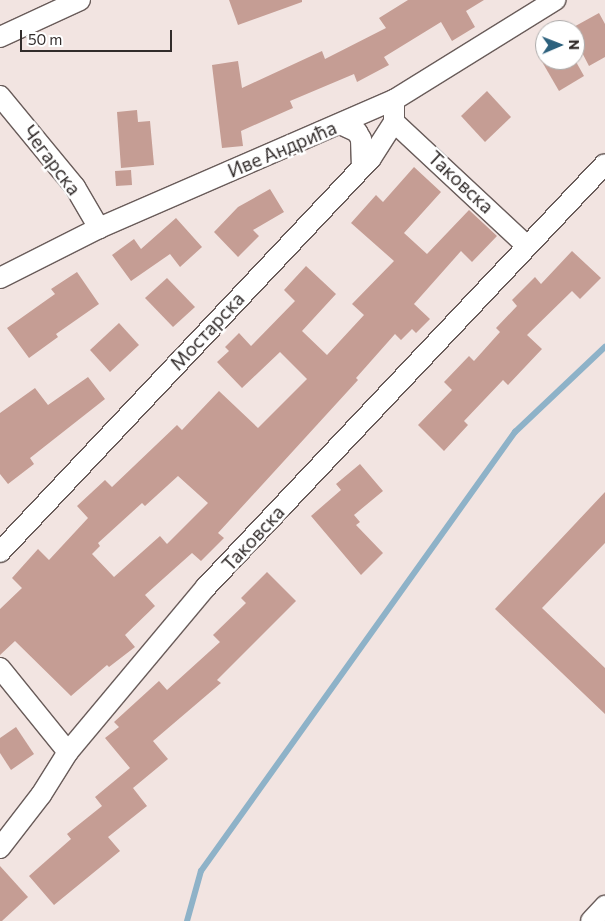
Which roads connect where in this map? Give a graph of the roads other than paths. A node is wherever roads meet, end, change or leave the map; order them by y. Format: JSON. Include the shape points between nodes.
{"nodes":[{"id":1,"x":80,"y":0,"type":"edge"},
{"id":2,"x":554,"y":0,"type":"edge"},
{"id":3,"x":0,"y":37,"type":"edge"},
{"id":4,"x":0,"y":96,"type":"edge"},
{"id":5,"x":394,"y":100,"type":"junction"},
{"id":6,"x":394,"y":122,"type":"junction"},
{"id":7,"x":340,"y":124,"type":"junction"},
{"id":8,"x":605,"y":164,"type":"edge"},
{"id":9,"x":362,"y":167,"type":"junction"},
{"id":10,"x":99,"y":228,"type":"junction"},
{"id":11,"x":526,"y":245,"type":"junction"},
{"id":12,"x":0,"y":278,"type":"edge"},
{"id":13,"x":0,"y":552,"type":"edge"},
{"id":14,"x":0,"y":668,"type":"edge"},
{"id":15,"x":68,"y":752,"type":"junction"},
{"id":16,"x":0,"y":848,"type":"edge"},
{"id":17,"x":605,"y":906,"type":"edge"},
{"id":18,"x":591,"y":921,"type":"edge"}],
"edges":[{"from":1,"to":3,"type":"street"},
{"from":2,"to":5,"type":"street","name":"Иве Андрића"},
{"from":4,"to":10,"type":"street","name":"Чегарска","via":[[75,187]]},
{"from":5,"to":6,"type":"street"},
{"from":5,"to":7,"type":"street","name":"Иве Андрића"},
{"from":6,"to":9,"type":"street","name":"Мостарска"},
{"from":6,"to":11,"type":"street","name":"Таковска"},
{"from":7,"to":9,"type":"street","via":[[357,132],[363,147]]},
{"from":7,"to":10,"type":"street","name":"Иве Андрића"},
{"from":8,"to":11,"type":"street","name":"Таковска"},
{"from":9,"to":13,"type":"street","name":"Мостарска"},
{"from":10,"to":12,"type":"street","name":"Иве Андрића"},
{"from":11,"to":15,"type":"street","name":"Таковска","via":[[206,587]]},
{"from":14,"to":15,"type":"street"},
{"from":15,"to":16,"type":"street","name":"Таковска","via":[[41,795]]},
{"from":17,"to":18,"type":"street"}]}
